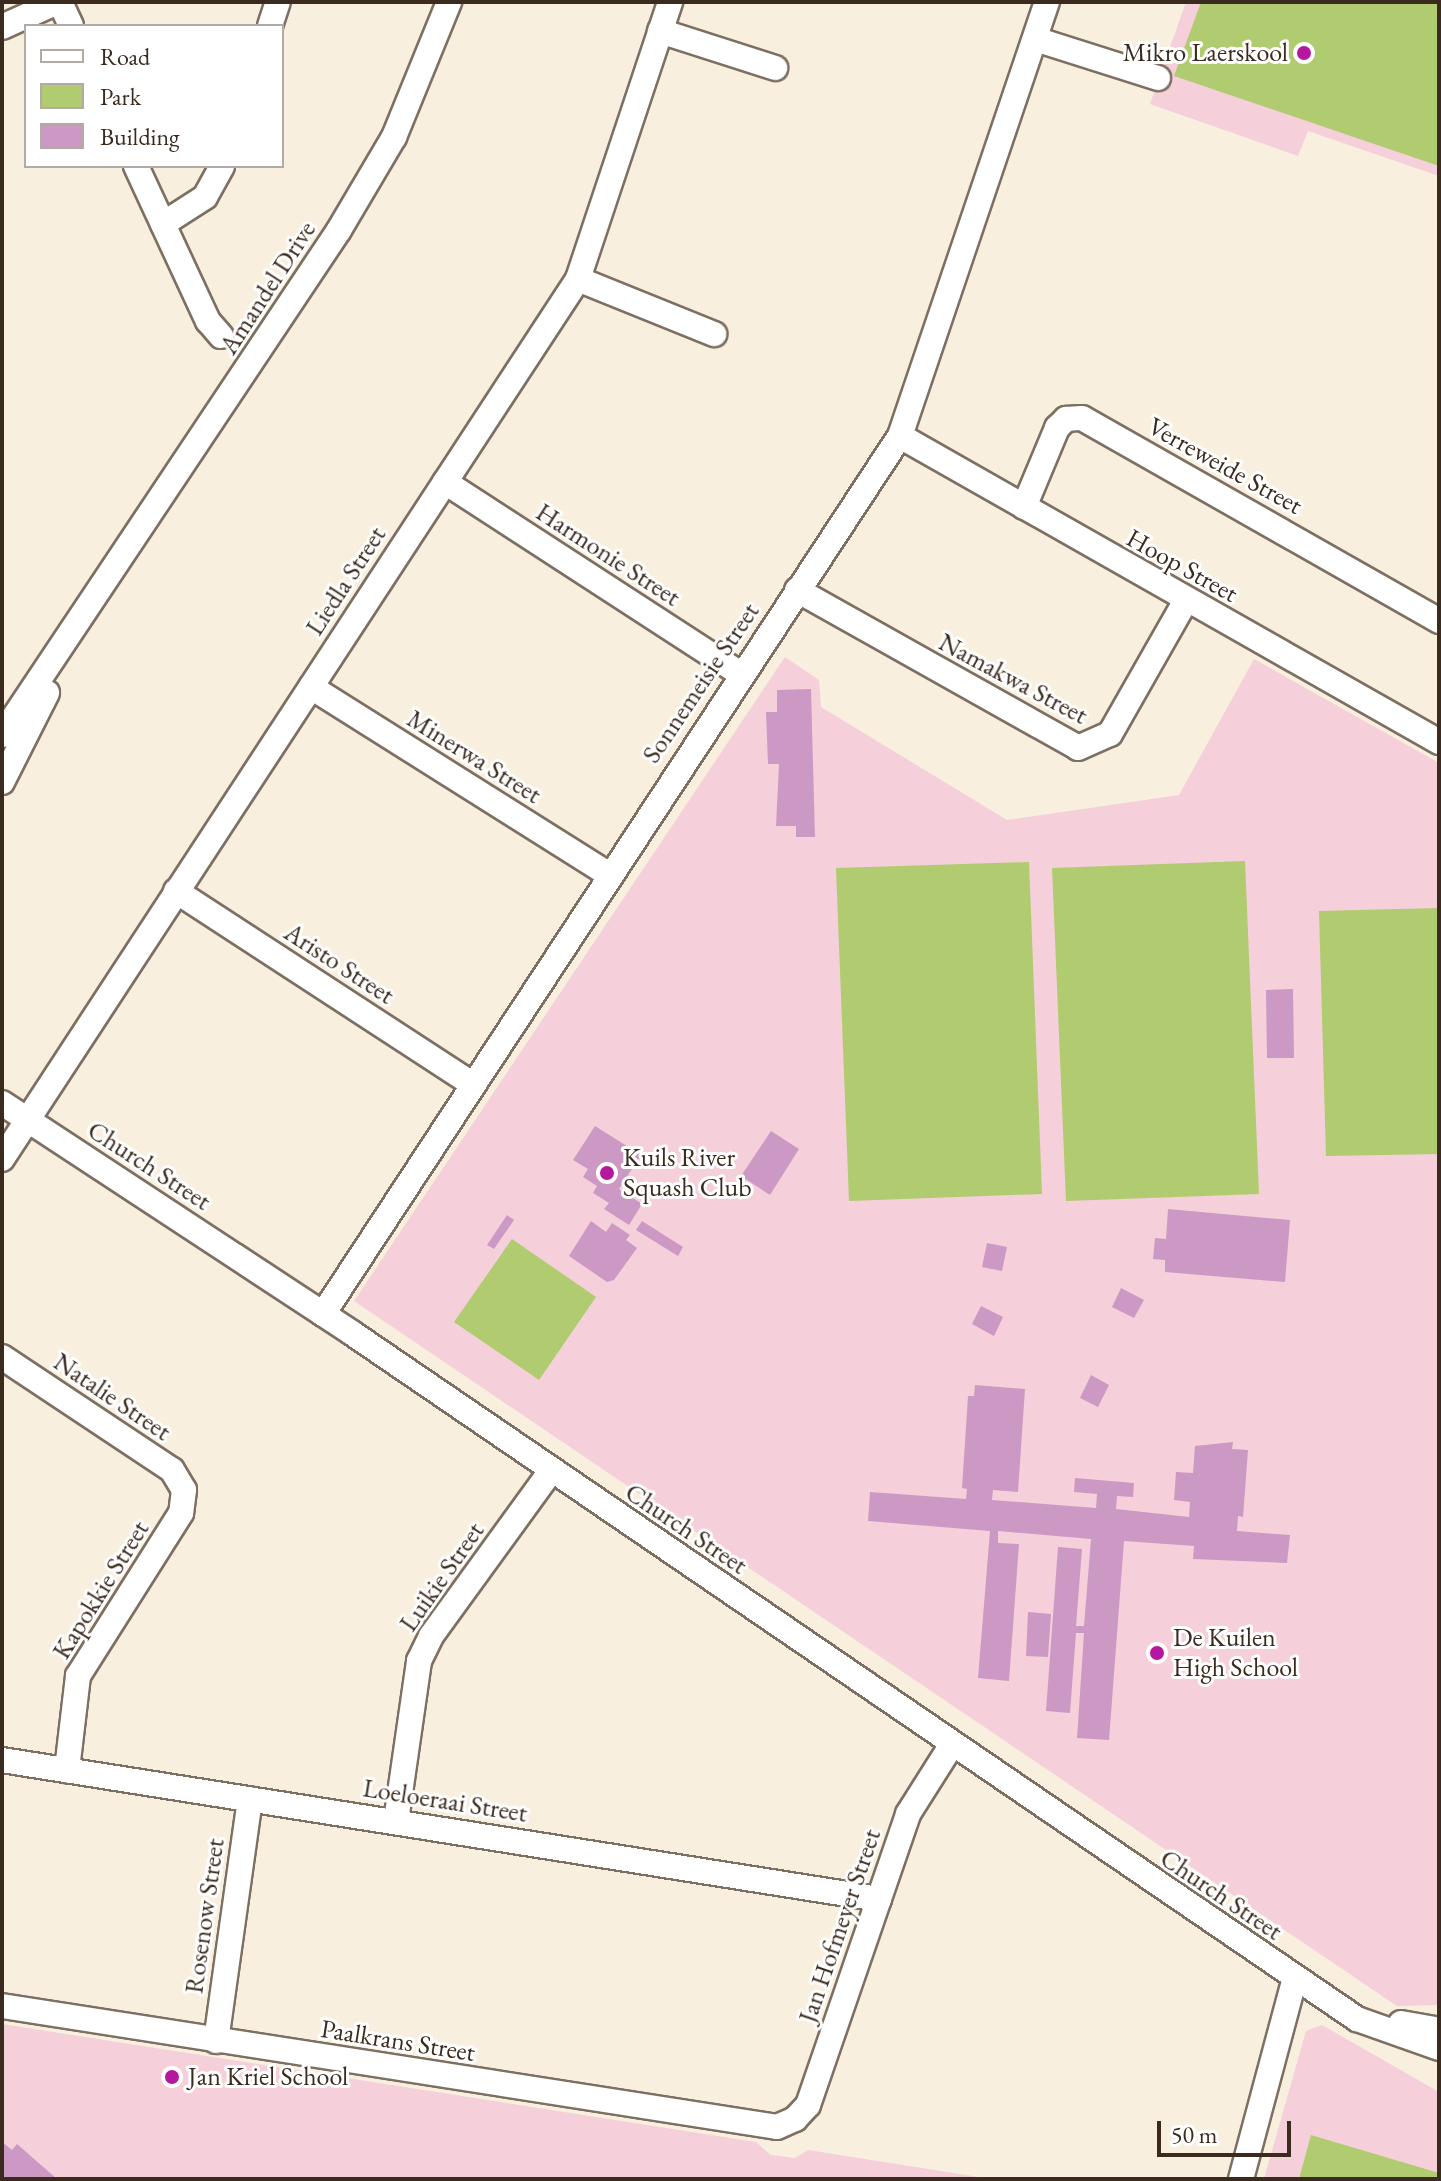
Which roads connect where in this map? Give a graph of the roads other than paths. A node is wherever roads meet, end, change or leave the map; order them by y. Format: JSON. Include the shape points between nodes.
{"nodes":[{"id":1,"x":58,"y":2,"type":"edge"},
{"id":2,"x":278,"y":2,"type":"edge"},
{"id":3,"x":449,"y":2,"type":"edge"},
{"id":4,"x":670,"y":2,"type":"edge"},
{"id":5,"x":1047,"y":2,"type":"edge"},
{"id":6,"x":70,"y":24,"type":"edge"},
{"id":7,"x":271,"y":24,"type":"edge"},
{"id":8,"x":2,"y":27,"type":"edge"},
{"id":9,"x":660,"y":31,"type":"junction"},
{"id":10,"x":1035,"y":39,"type":"junction"},
{"id":11,"x":775,"y":68,"type":"dead end"},
{"id":12,"x":1158,"y":78,"type":"dead end"},
{"id":13,"x":137,"y":168,"type":"edge"},
{"id":14,"x":221,"y":168,"type":"edge"},
{"id":15,"x":163,"y":224,"type":"junction"},
{"id":16,"x":578,"y":279,"type":"junction"},
{"id":17,"x":714,"y":334,"type":"dead end"},
{"id":18,"x":221,"y":336,"type":"dead end"},
{"id":19,"x":900,"y":436,"type":"junction"},
{"id":20,"x":445,"y":482,"type":"junction"},
{"id":21,"x":1024,"y":507,"type":"junction"},
{"id":22,"x":102,"y":588,"type":"junction"},
{"id":23,"x":797,"y":590,"type":"junction"},
{"id":24,"x":1186,"y":600,"type":"junction"},
{"id":25,"x":1439,"y":621,"type":"edge"},
{"id":26,"x":741,"y":674,"type":"junction"},
{"id":27,"x":311,"y":687,"type":"junction"},
{"id":28,"x":2,"y":735,"type":"edge"},
{"id":29,"x":1439,"y":742,"type":"edge"},
{"id":30,"x":2,"y":782,"type":"edge"},
{"id":31,"x":608,"y":874,"type":"junction"},
{"id":32,"x":176,"y":891,"type":"junction"},
{"id":33,"x":471,"y":1083,"type":"junction"},
{"id":34,"x":2,"y":1103,"type":"edge"},
{"id":35,"x":28,"y":1121,"type":"junction"},
{"id":36,"x":2,"y":1159,"type":"edge"},
{"id":37,"x":323,"y":1314,"type":"junction"},
{"id":38,"x":2,"y":1357,"type":"edge"},
{"id":39,"x":550,"y":1472,"type":"junction"},
{"id":40,"x":184,"y":1490,"type":"joint"},
{"id":41,"x":951,"y":1746,"type":"junction"},
{"id":42,"x":2,"y":1760,"type":"edge"},
{"id":43,"x":67,"y":1770,"type":"junction"},
{"id":44,"x":250,"y":1799,"type":"junction"},
{"id":45,"x":396,"y":1821,"type":"junction"},
{"id":46,"x":879,"y":1899,"type":"junction"},
{"id":47,"x":1295,"y":1978,"type":"junction"},
{"id":48,"x":1338,"y":2003,"type":"junction"},
{"id":49,"x":2,"y":2006,"type":"edge"},
{"id":50,"x":1439,"y":2030,"type":"edge"},
{"id":51,"x":216,"y":2041,"type":"junction"},
{"id":52,"x":1439,"y":2048,"type":"edge"},
{"id":53,"x":786,"y":2124,"type":"joint"},
{"id":54,"x":1241,"y":2179,"type":"edge"}],
"edges":[{"from":1,"to":6,"type":"street"},
{"from":1,"to":8,"type":"street"},
{"from":2,"to":7,"type":"street"},
{"from":3,"to":22,"type":"street","name":"Amandel Drive","via":[[381,159]]},
{"from":4,"to":9,"type":"street","name":"Liedla Street"},
{"from":5,"to":10,"type":"street","name":"Sonnemeisie Street"},
{"from":9,"to":11,"type":"street"},
{"from":9,"to":16,"type":"street","name":"Liedla Street"},
{"from":10,"to":12,"type":"street"},
{"from":10,"to":19,"type":"street","name":"Sonnemeisie Street"},
{"from":13,"to":15,"type":"street"},
{"from":14,"to":15,"type":"street","via":[[205,197]]},
{"from":15,"to":18,"type":"street","via":[[208,321]]},
{"from":16,"to":17,"type":"street"},
{"from":16,"to":20,"type":"street","name":"Liedla Street"},
{"from":19,"to":21,"type":"street","name":"Hoop Street"},
{"from":19,"to":23,"type":"street","name":"Sonnemeisie Street"},
{"from":20,"to":26,"type":"street","name":"Harmonie Street"},
{"from":20,"to":27,"type":"street","name":"Liedla Street"},
{"from":21,"to":24,"type":"street","name":"Hoop Street"},
{"from":21,"to":25,"type":"street","name":"Verreweide Street","via":[[1057,428],[1066,419],[1082,418]]},
{"from":22,"to":28,"type":"street","name":"Amandel Drive"},
{"from":22,"to":30,"type":"street","name":"Amandel Drive"},
{"from":23,"to":24,"type":"street","name":"Namakwa Street","via":[[1078,748],[1110,734]]},
{"from":23,"to":26,"type":"street","name":"Sonnemeisie Street"},
{"from":24,"to":29,"type":"street","name":"Hoop Street"},
{"from":26,"to":31,"type":"street","name":"Sonnemeisie Street"},
{"from":27,"to":31,"type":"street","name":"Minerwa Street"},
{"from":27,"to":32,"type":"street","name":"Liedla Street"},
{"from":31,"to":33,"type":"street","name":"Sonnemeisie Street"},
{"from":32,"to":33,"type":"street","name":"Aristo Street"},
{"from":32,"to":35,"type":"street","name":"Liedla Street"},
{"from":33,"to":37,"type":"street","name":"Sonnemeisie Street"},
{"from":34,"to":35,"type":"street","name":"Church Street"},
{"from":35,"to":36,"type":"street","name":"Liedla Street"},
{"from":35,"to":37,"type":"street","name":"Church Street"},
{"from":37,"to":39,"type":"street","name":"Church Street"},
{"from":38,"to":40,"type":"street","name":"Natalie Street","via":[[172,1470]]},
{"from":39,"to":41,"type":"street","name":"Church Street"},
{"from":39,"to":45,"type":"street","name":"Luikie Street","via":[[431,1636],[419,1661]]},
{"from":40,"to":43,"type":"street","name":"Kapokkie Street","via":[[181,1513],[78,1676]]},
{"from":41,"to":46,"type":"street","name":"Jan Hofmeyer Street","via":[[908,1814]]},
{"from":41,"to":47,"type":"street","name":"Church Street"},
{"from":42,"to":43,"type":"street","name":"Loeloeraai Street"},
{"from":43,"to":44,"type":"street","name":"Loeloeraai Street"},
{"from":44,"to":45,"type":"street","name":"Loeloeraai Street"},
{"from":44,"to":51,"type":"street","name":"Rosenow Street"},
{"from":45,"to":46,"type":"street","name":"Loeloeraai Street"},
{"from":46,"to":53,"type":"street","name":"Jan Hofmeyer Street","via":[[812,2096],[802,2113]]},
{"from":47,"to":48,"type":"street","name":"Church Street"},
{"from":47,"to":54,"type":"street"},
{"from":48,"to":50,"type":"street","name":"Church Street"},
{"from":48,"to":52,"type":"street","name":"Church Street","via":[[1373,2027]]},
{"from":49,"to":51,"type":"street","name":"Paalkrans Street"},
{"from":51,"to":53,"type":"street","name":"Paalkrans Street","via":[[767,2127]]}]}
